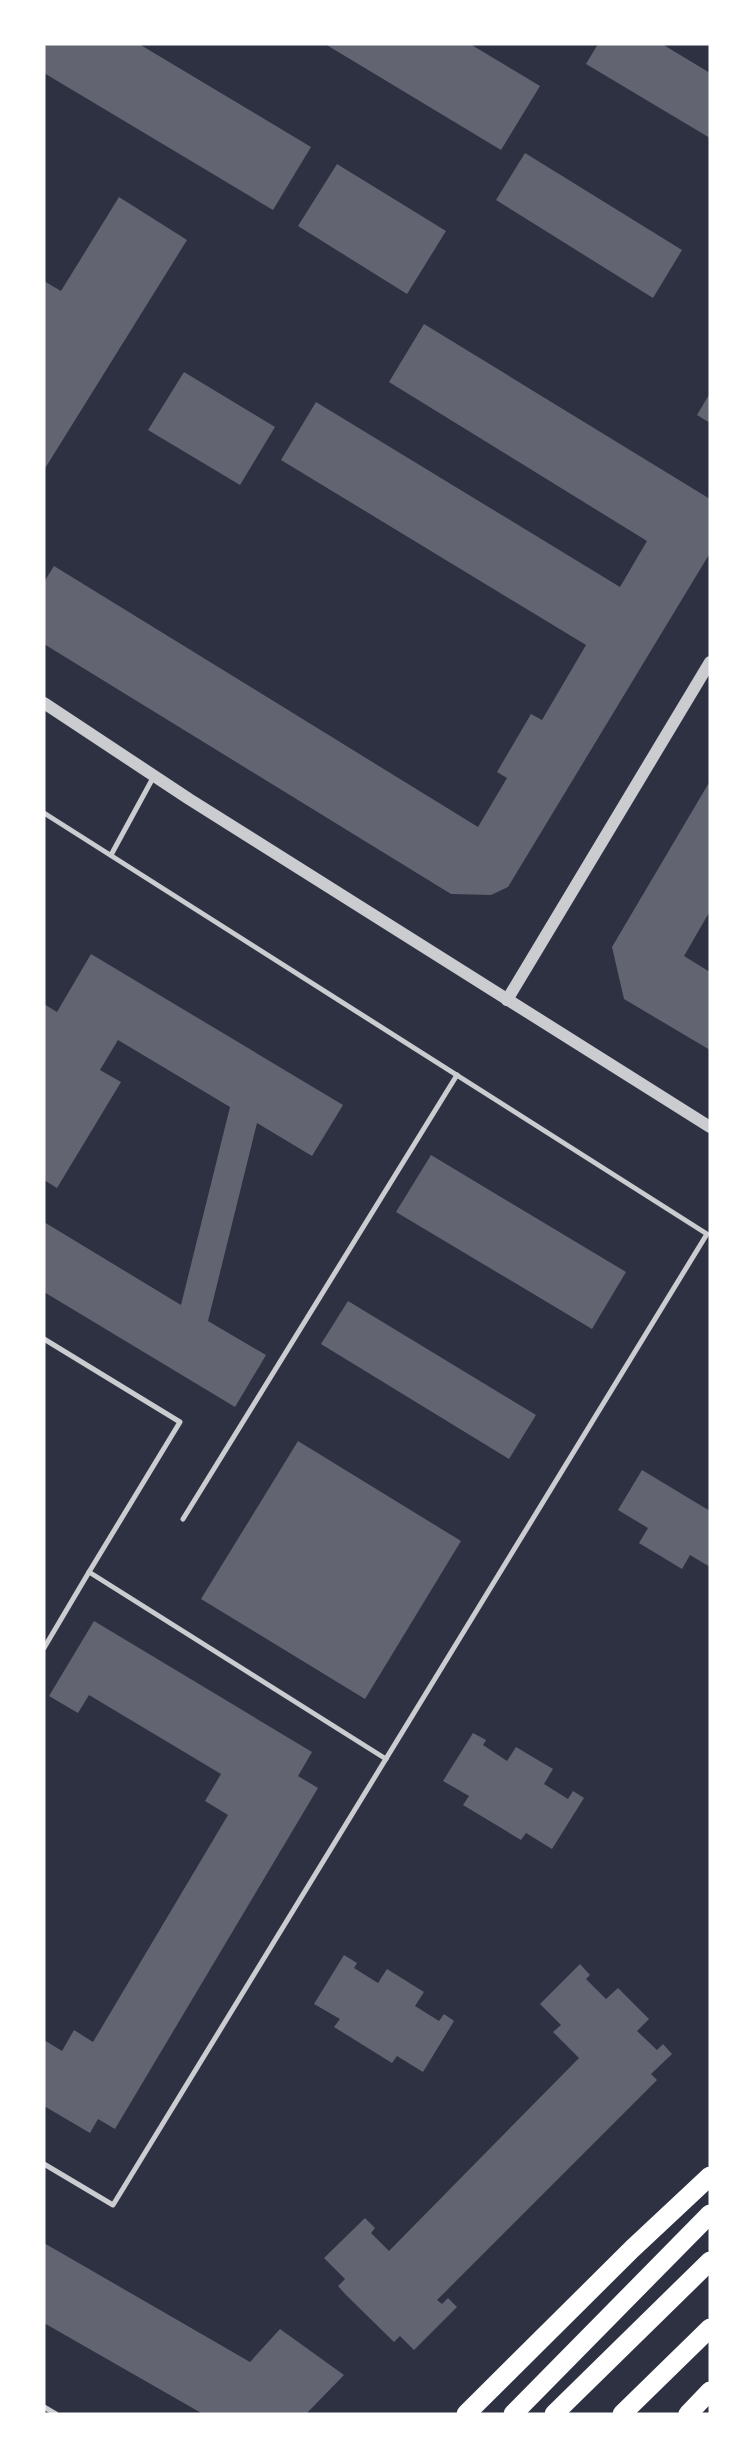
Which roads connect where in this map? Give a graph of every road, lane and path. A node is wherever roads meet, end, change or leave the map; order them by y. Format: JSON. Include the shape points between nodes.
{"nodes":[{"id":1,"x":710,"y":662,"type":"edge"},
{"id":2,"x":44,"y":703,"type":"edge"},
{"id":3,"x":154,"y":776,"type":"junction"},
{"id":4,"x":44,"y":813,"type":"edge"},
{"id":5,"x":111,"y":855,"type":"junction"},
{"id":6,"x":507,"y":1000,"type":"junction"},
{"id":7,"x":457,"y":1075,"type":"junction"},
{"id":8,"x":710,"y":1127,"type":"edge"},
{"id":9,"x":44,"y":1339,"type":"edge"},
{"id":10,"x":183,"y":1519,"type":"dead end"},
{"id":11,"x":89,"y":1572,"type":"junction"},
{"id":12,"x":44,"y":1648,"type":"edge"},
{"id":13,"x":386,"y":1759,"type":"junction"},
{"id":14,"x":44,"y":2164,"type":"edge"},
{"id":15,"x":710,"y":2176,"type":"edge"},
{"id":16,"x":710,"y":2214,"type":"edge"},
{"id":17,"x":710,"y":2261,"type":"edge"},
{"id":18,"x":710,"y":2328,"type":"edge"},
{"id":19,"x":710,"y":2391,"type":"edge"},
{"id":20,"x":44,"y":2407,"type":"edge"},
{"id":21,"x":56,"y":2414,"type":"edge"},
{"id":22,"x":466,"y":2414,"type":"edge"},
{"id":23,"x":513,"y":2414,"type":"edge"},
{"id":24,"x":554,"y":2414,"type":"edge"},
{"id":25,"x":622,"y":2414,"type":"edge"},
{"id":26,"x":688,"y":2414,"type":"edge"}],
"edges":[{"from":1,"to":6,"type":"street"},
{"from":2,"to":3,"type":"street"},
{"from":3,"to":5,"type":"lane"},
{"from":3,"to":6,"type":"street"},
{"from":4,"to":5,"type":"lane"},
{"from":5,"to":7,"type":"lane"},
{"from":6,"to":8,"type":"street"},
{"from":7,"to":10,"type":"lane"},
{"from":7,"to":13,"type":"lane","via":[[707,1234]]},
{"from":9,"to":11,"type":"lane","via":[[180,1422]]},
{"from":11,"to":12,"type":"lane"},
{"from":11,"to":13,"type":"lane"},
{"from":13,"to":14,"type":"lane","via":[[113,2205]]},
{"from":15,"to":22,"type":"highway"},
{"from":16,"to":23,"type":"highway"},
{"from":17,"to":24,"type":"highway"},
{"from":18,"to":25,"type":"highway"},
{"from":19,"to":26,"type":"highway"},
{"from":20,"to":21,"type":"lane"}]}
